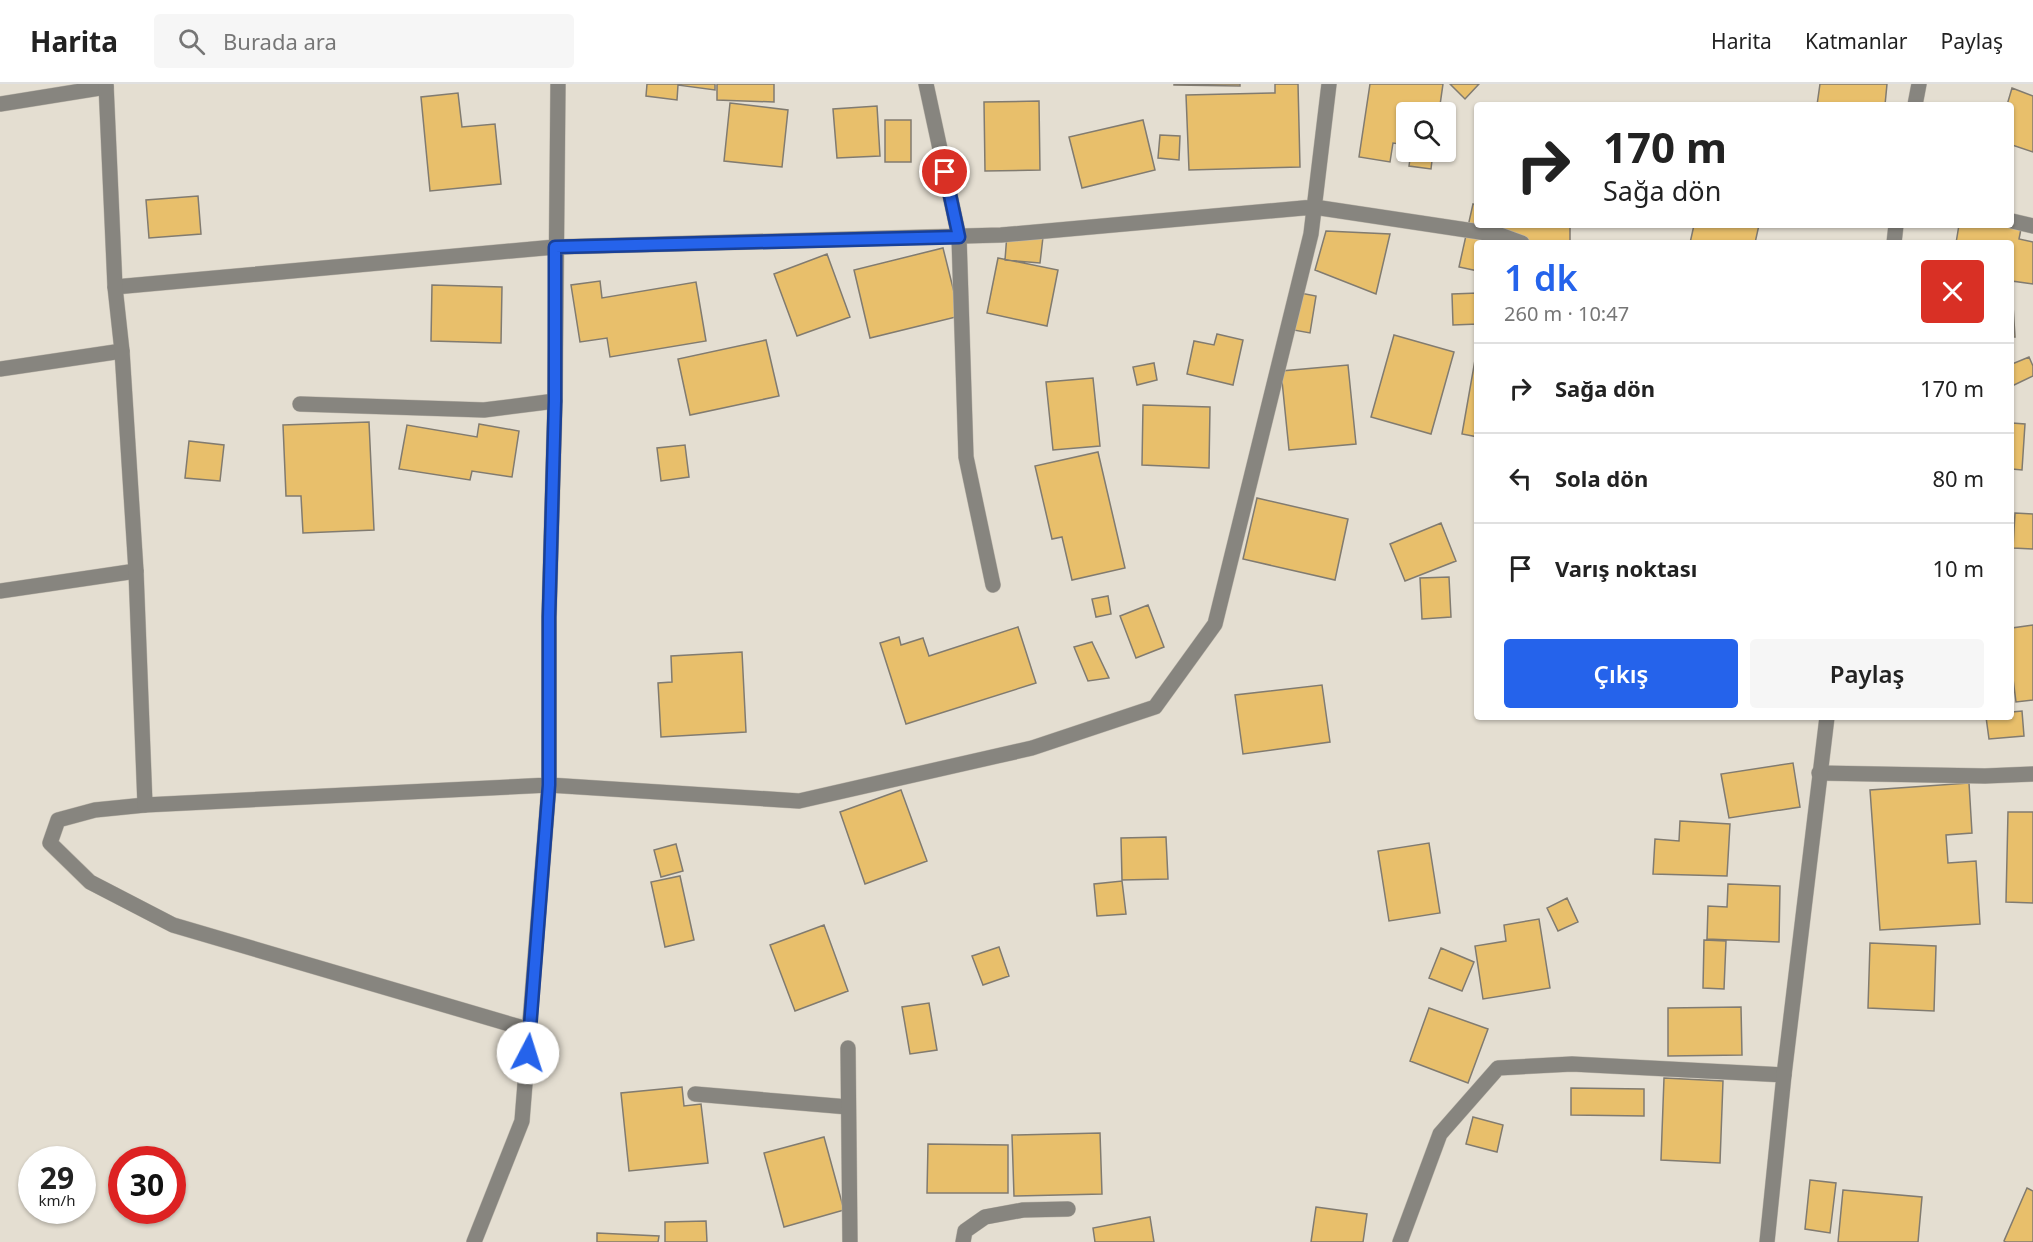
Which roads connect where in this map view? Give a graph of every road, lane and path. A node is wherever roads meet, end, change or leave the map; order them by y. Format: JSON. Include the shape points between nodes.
{"nodes":[{"id":1,"x":558,"y":84,"type":"edge"},
{"id":2,"x":926,"y":84,"type":"edge"},
{"id":3,"x":1329,"y":84,"type":"edge"},
{"id":4,"x":1919,"y":84,"type":"edge"},
{"id":5,"x":106,"y":85,"type":"edge"},
{"id":6,"x":1916,"y":102,"type":"edge"},
{"id":7,"x":0,"y":104,"type":"edge"},
{"id":8,"x":1314,"y":207,"type":"junction"},
{"id":9,"x":2014,"y":221,"type":"edge"},
{"id":10,"x":2033,"y":226,"type":"edge"},
{"id":11,"x":959,"y":237,"type":"junction"},
{"id":12,"x":1514,"y":240,"type":"edge"},
{"id":13,"x":555,"y":247,"type":"junction"},
{"id":14,"x":115,"y":287,"type":"junction"},
{"id":15,"x":122,"y":351,"type":"junction"},
{"id":16,"x":0,"y":369,"type":"edge"},
{"id":17,"x":555,"y":401,"type":"junction"},
{"id":18,"x":300,"y":404,"type":"dead end"},
{"id":19,"x":136,"y":571,"type":"junction"},
{"id":20,"x":993,"y":585,"type":"dead end"},
{"id":21,"x":0,"y":591,"type":"edge"},
{"id":22,"x":1827,"y":720,"type":"edge"},
{"id":23,"x":1819,"y":773,"type":"junction"},
{"id":24,"x":2033,"y":774,"type":"edge"},
{"id":25,"x":549,"y":785,"type":"junction"},
{"id":26,"x":145,"y":805,"type":"junction"},
{"id":27,"x":530,"y":1030,"type":"junction"},
{"id":28,"x":848,"y":1048,"type":"dead end"},
{"id":29,"x":1784,"y":1075,"type":"junction"},
{"id":30,"x":695,"y":1094,"type":"dead end"},
{"id":31,"x":849,"y":1107,"type":"junction"},
{"id":32,"x":1068,"y":1209,"type":"dead end"},
{"id":33,"x":474,"y":1242,"type":"edge"},
{"id":34,"x":850,"y":1242,"type":"edge"},
{"id":35,"x":963,"y":1242,"type":"edge"},
{"id":36,"x":1400,"y":1242,"type":"edge"},
{"id":37,"x":1767,"y":1242,"type":"edge"}],
"edges":[{"from":1,"to":13,"type":"street"},
{"from":2,"to":11,"type":"street"},
{"from":3,"to":8,"type":"street"},
{"from":4,"to":6,"type":"street"},
{"from":5,"to":7,"type":"street"},
{"from":5,"to":14,"type":"street"},
{"from":8,"to":11,"type":"street"},
{"from":8,"to":12,"type":"street"},
{"from":8,"to":25,"type":"street","via":[[1311,234],[1215,624],[1155,706],[1032,748],[799,801]]},
{"from":9,"to":10,"type":"street"},
{"from":11,"to":13,"type":"street"},
{"from":11,"to":20,"type":"street","via":[[966,457]]},
{"from":13,"to":14,"type":"street"},
{"from":13,"to":17,"type":"street"},
{"from":14,"to":15,"type":"street"},
{"from":15,"to":16,"type":"street"},
{"from":15,"to":19,"type":"street"},
{"from":17,"to":18,"type":"street","via":[[484,410]]},
{"from":17,"to":25,"type":"street"},
{"from":19,"to":21,"type":"street"},
{"from":19,"to":26,"type":"street"},
{"from":22,"to":23,"type":"street"},
{"from":23,"to":24,"type":"street"},
{"from":23,"to":29,"type":"street"},
{"from":25,"to":26,"type":"street"},
{"from":25,"to":27,"type":"street"},
{"from":26,"to":27,"type":"street","via":[[95,810],[58,820],[50,843],[90,882],[173,926]]},
{"from":27,"to":33,"type":"street","via":[[522,1121]]},
{"from":28,"to":31,"type":"street"},
{"from":29,"to":36,"type":"street","via":[[1572,1064],[1497,1068],[1440,1134]]},
{"from":29,"to":37,"type":"street"},
{"from":30,"to":31,"type":"street"},
{"from":31,"to":34,"type":"street"},
{"from":32,"to":35,"type":"street","via":[[1023,1210],[985,1217],[965,1231]]}]}
